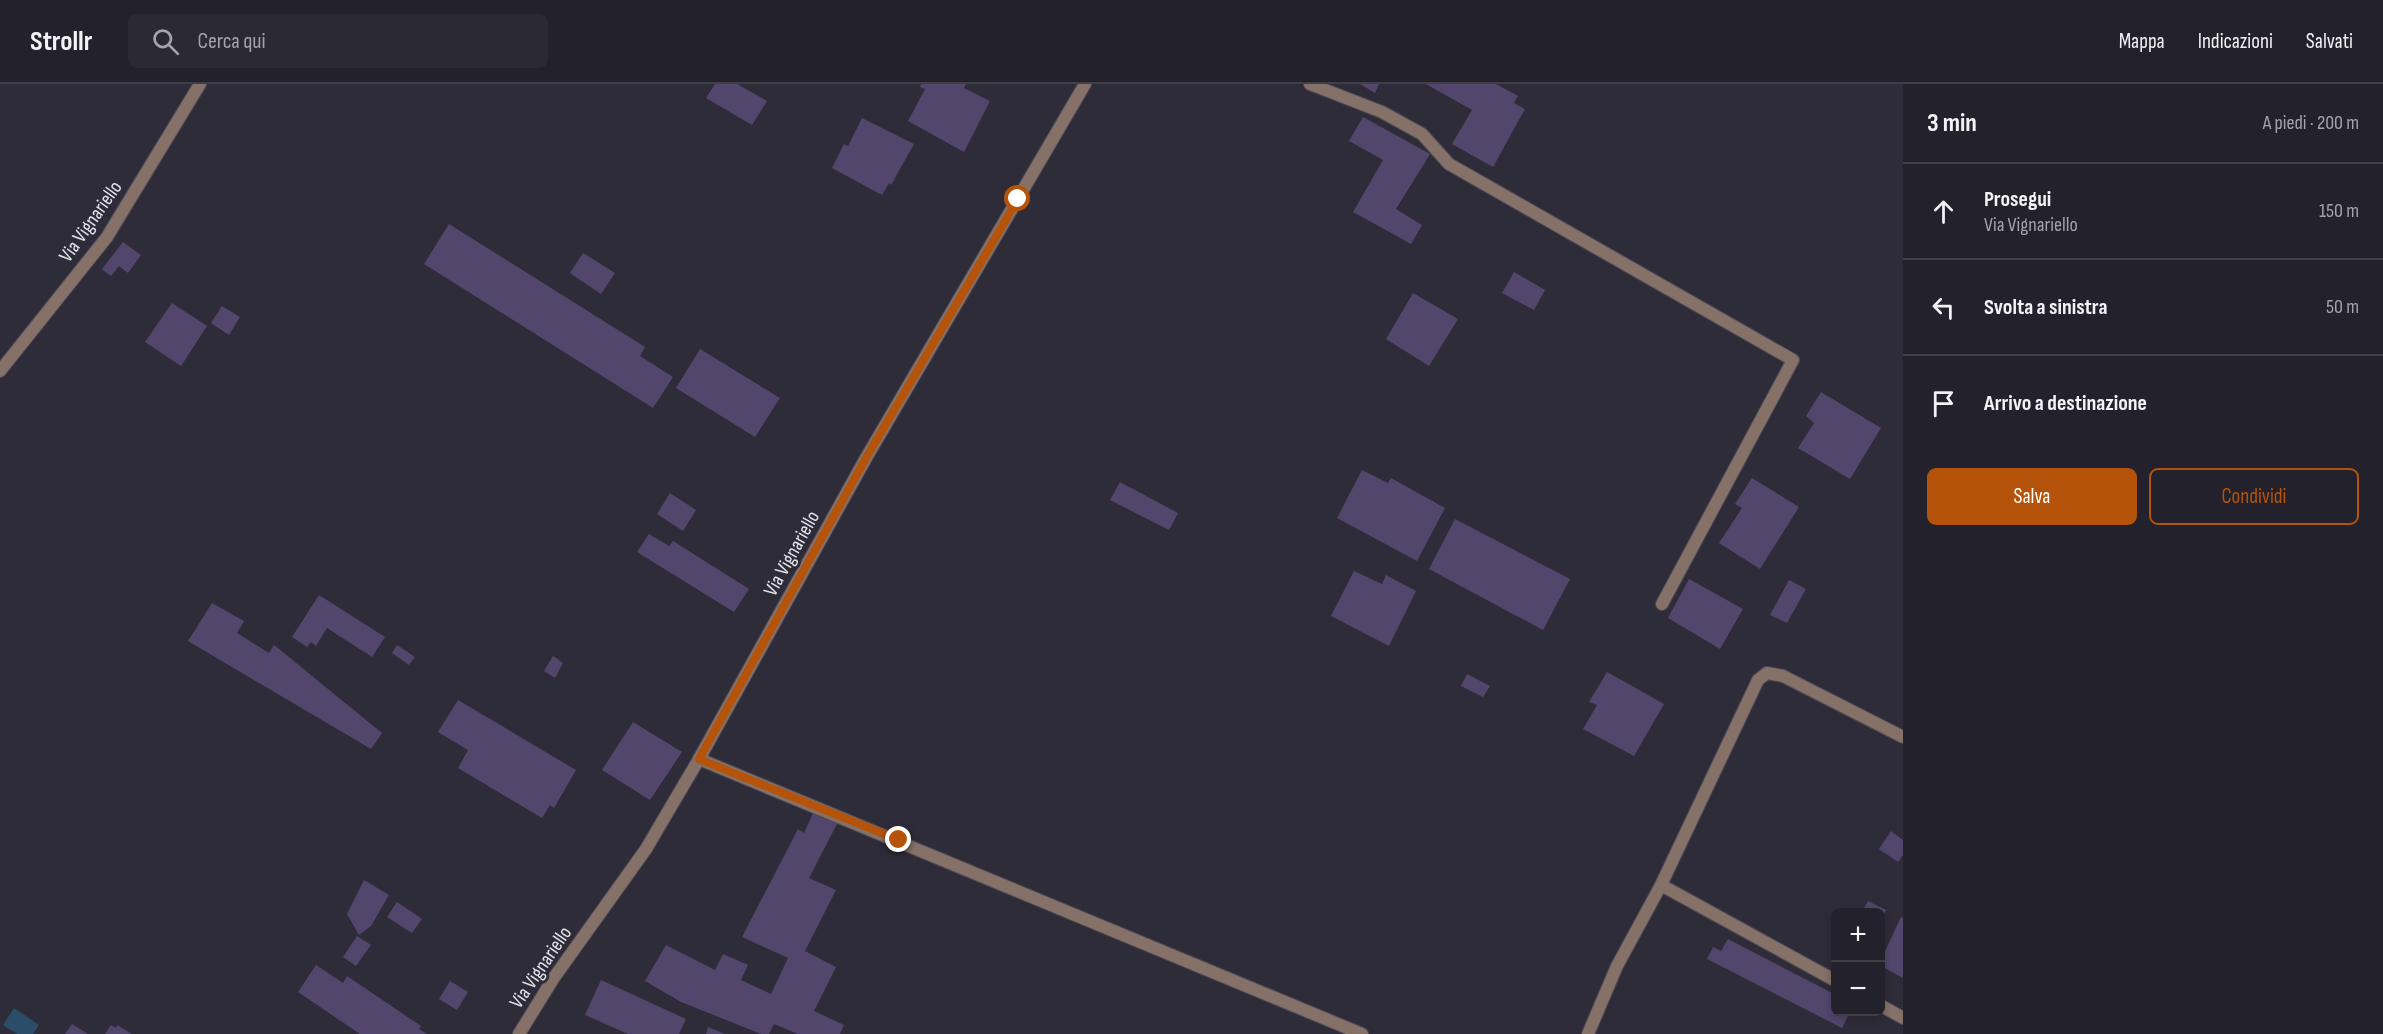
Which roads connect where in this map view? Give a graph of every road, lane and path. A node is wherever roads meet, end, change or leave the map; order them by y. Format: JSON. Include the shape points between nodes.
{"nodes":[{"id":1,"x":200,"y":84,"type":"edge"},
{"id":2,"x":1085,"y":84,"type":"edge"},
{"id":3,"x":1310,"y":84,"type":"edge"},
{"id":4,"x":0,"y":371,"type":"edge"},
{"id":5,"x":1662,"y":604,"type":"dead end"},
{"id":6,"x":1903,"y":737,"type":"edge"},
{"id":7,"x":699,"y":759,"type":"junction"},
{"id":8,"x":1661,"y":885,"type":"junction"},
{"id":9,"x":1831,"y":978,"type":"edge"},
{"id":10,"x":1885,"y":1007,"type":"edge"},
{"id":11,"x":1903,"y":1018,"type":"edge"},
{"id":12,"x":519,"y":1034,"type":"edge"},
{"id":13,"x":1362,"y":1034,"type":"edge"},
{"id":14,"x":1588,"y":1034,"type":"edge"}],
"edges":[{"from":1,"to":4,"type":"street","name":"Via Vignariello","via":[[106,237]]},
{"from":2,"to":7,"type":"street","name":"Via Vignariello","via":[[866,458]]},
{"from":3,"to":5,"type":"street","via":[[1382,112],[1422,134],[1449,164],[1793,360]]},
{"from":6,"to":8,"type":"street","via":[[1783,676],[1767,673],[1758,680]]},
{"from":7,"to":12,"type":"street","name":"Via Vignariello","via":[[646,849],[553,979]]},
{"from":7,"to":13,"type":"street"},
{"from":8,"to":9,"type":"street"},
{"from":8,"to":14,"type":"street","via":[[1617,966]]},
{"from":10,"to":11,"type":"street"}]}
